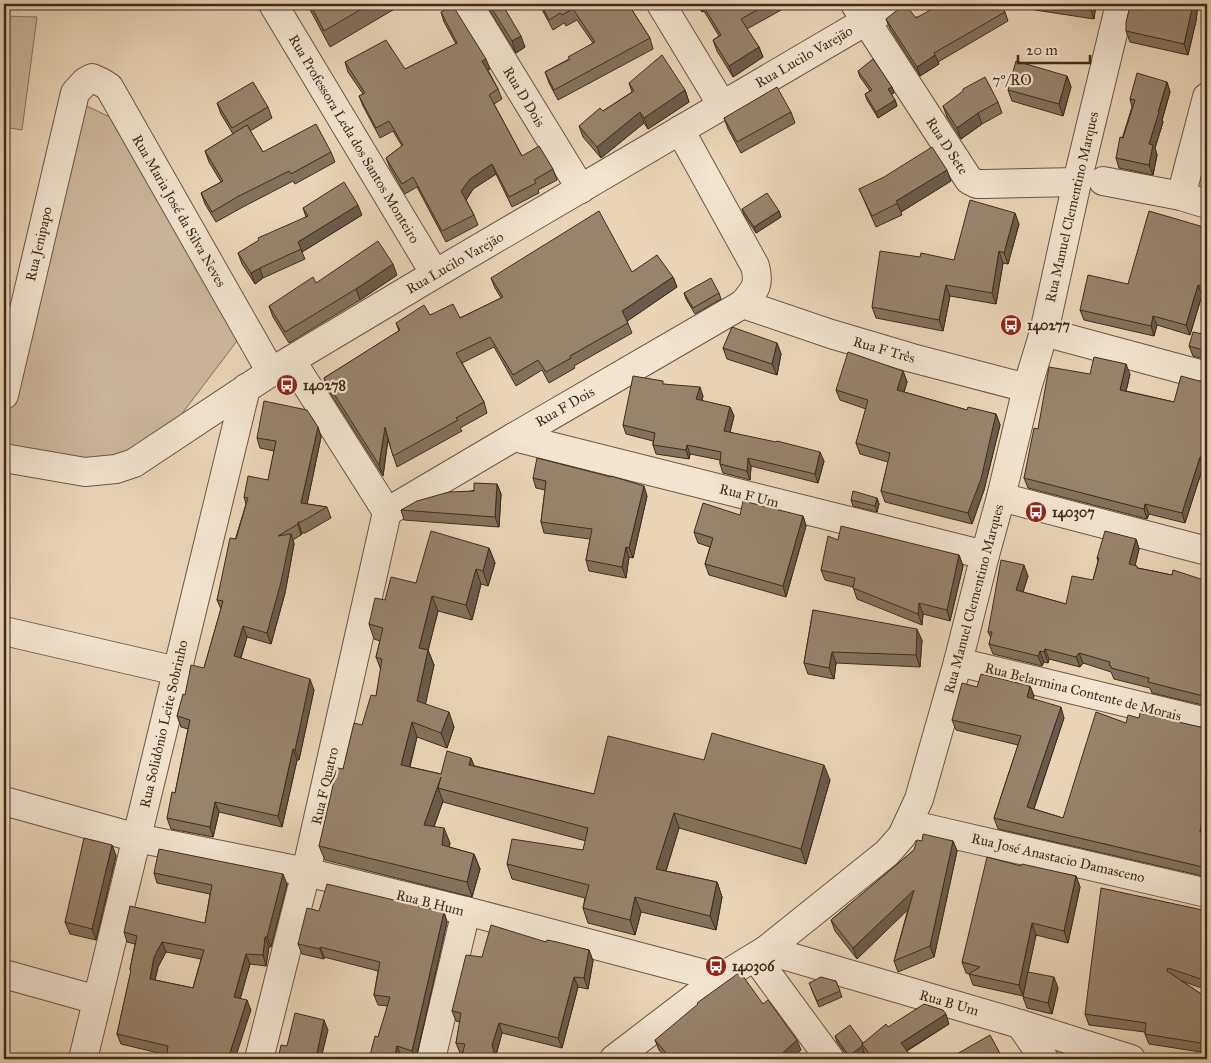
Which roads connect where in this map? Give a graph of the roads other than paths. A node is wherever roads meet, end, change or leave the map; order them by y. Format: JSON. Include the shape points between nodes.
{"nodes":[{"id":1,"x":272,"y":4,"type":"edge"},
{"id":2,"x":468,"y":4,"type":"edge"},
{"id":3,"x":662,"y":4,"type":"edge"},
{"id":4,"x":895,"y":4,"type":"edge"},
{"id":5,"x":1120,"y":4,"type":"edge"},
{"id":6,"x":860,"y":12,"type":"edge"},
{"id":7,"x":75,"y":93,"type":"joint"},
{"id":8,"x":1207,"y":97,"type":"edge"},
{"id":9,"x":722,"y":105,"type":"junction"},
{"id":10,"x":680,"y":130,"type":"junction"},
{"id":11,"x":1090,"y":182,"type":"junction"},
{"id":12,"x":581,"y":189,"type":"junction"},
{"id":13,"x":1181,"y":196,"type":"junction"},
{"id":14,"x":1207,"y":204,"type":"edge"},
{"id":15,"x":434,"y":274,"type":"junction"},
{"id":16,"x":743,"y":304,"type":"junction"},
{"id":17,"x":1044,"y":332,"type":"junction"},
{"id":18,"x":281,"y":366,"type":"junction"},
{"id":19,"x":1207,"y":376,"type":"edge"},
{"id":20,"x":246,"y":388,"type":"junction"},
{"id":21,"x":1027,"y":388,"type":"junction"},
{"id":22,"x":4,"y":395,"type":"edge"},
{"id":23,"x":514,"y":437,"type":"junction"},
{"id":24,"x":4,"y":458,"type":"edge"},
{"id":25,"x":1002,"y":497,"type":"junction"},
{"id":26,"x":388,"y":512,"type":"junction"},
{"id":27,"x":1207,"y":551,"type":"edge"},
{"id":28,"x":985,"y":555,"type":"junction"},
{"id":29,"x":4,"y":631,"type":"edge"},
{"id":30,"x":958,"y":662,"type":"junction"},
{"id":31,"x":177,"y":671,"type":"junction"},
{"id":32,"x":1207,"y":722,"type":"edge"},
{"id":33,"x":4,"y":801,"type":"edge"},
{"id":34,"x":908,"y":824,"type":"junction"},
{"id":35,"x":137,"y":838,"type":"junction"},
{"id":36,"x":306,"y":872,"type":"junction"},
{"id":37,"x":1207,"y":893,"type":"edge"},
{"id":38,"x":466,"y":912,"type":"junction"},
{"id":39,"x":761,"y":953,"type":"junction"},
{"id":40,"x":4,"y":974,"type":"edge"},
{"id":41,"x":720,"y":978,"type":"junction"},
{"id":42,"x":96,"y":1000,"type":"junction"},
{"id":43,"x":1020,"y":1024,"type":"junction"},
{"id":44,"x":621,"y":1057,"type":"edge"},
{"id":45,"x":83,"y":1059,"type":"edge"},
{"id":46,"x":259,"y":1059,"type":"edge"},
{"id":47,"x":430,"y":1059,"type":"edge"},
{"id":48,"x":830,"y":1059,"type":"edge"},
{"id":49,"x":1044,"y":1059,"type":"edge"},
{"id":50,"x":1130,"y":1059,"type":"edge"}],
"edges":[{"from":1,"to":15,"type":"street","name":"Rua Professora Leda dos Santos Monteiro"},
{"from":2,"to":12,"type":"street","name":"Rua D Dois"},
{"from":3,"to":9,"type":"street"},
{"from":4,"to":6,"type":"street","name":"Rua Lucilo Varejão"},
{"from":5,"to":11,"type":"street","name":"Rua Manuel Clementino Marques"},
{"from":6,"to":9,"type":"street","name":"Rua Lucilo Varejão"},
{"from":6,"to":11,"type":"street","name":"Rua D Sete","via":[[969,180],[978,184]]},
{"from":7,"to":18,"type":"street","name":"Rua Maria José da Silva Neves","via":[[92,78],[109,87]]},
{"from":7,"to":22,"type":"street","name":"Rua Jenipapo"},
{"from":8,"to":13,"type":"street"},
{"from":9,"to":10,"type":"street","name":"Rua Lucilo Varejão"},
{"from":10,"to":12,"type":"street","name":"Rua Lucilo Varejão"},
{"from":10,"to":16,"type":"street","via":[[755,266],[757,284]]},
{"from":11,"to":13,"type":"street","name":"Rua D Sete"},
{"from":11,"to":17,"type":"street","name":"Rua Manuel Clementino Marques"},
{"from":12,"to":15,"type":"street","name":"Rua Lucilo Varejão"},
{"from":13,"to":14,"type":"street","name":"Rua D Sete"},
{"from":15,"to":18,"type":"street","name":"Rua Lucilo Varejão"},
{"from":16,"to":21,"type":"street","name":"Rua F Três","via":[[903,356]]},
{"from":16,"to":23,"type":"street","name":"Rua F Dois"},
{"from":17,"to":19,"type":"street"},
{"from":17,"to":21,"type":"street","name":"Rua Manuel Clementino Marques"},
{"from":18,"to":20,"type":"street","name":"Rua Lucilo Varejão"},
{"from":18,"to":26,"type":"street","name":"Rua Maria José da Silva Neves"},
{"from":20,"to":24,"type":"street","name":"Rua Lucilo Varejão","via":[[134,463],[116,469],[85,472]]},
{"from":20,"to":31,"type":"street","name":"Rua Solidônio Leite Sobrinho"},
{"from":21,"to":25,"type":"street","name":"Rua Manuel Clementino Marques"},
{"from":23,"to":26,"type":"street","name":"Rua F Dois"},
{"from":23,"to":28,"type":"street","name":"Rua F Um"},
{"from":25,"to":27,"type":"street"},
{"from":25,"to":28,"type":"street","name":"Rua Manuel Clementino Marques"},
{"from":26,"to":36,"type":"street","name":"Rua F Quatro"},
{"from":28,"to":30,"type":"street","name":"Rua Manuel Clementino Marques"},
{"from":29,"to":31,"type":"street"},
{"from":30,"to":32,"type":"street","name":"Rua Belarmina Contente de Morais"},
{"from":30,"to":34,"type":"street","name":"Rua Manuel Clementino Marques","via":[[919,799]]},
{"from":31,"to":35,"type":"street","name":"Rua Solidônio Leite Sobrinho"},
{"from":33,"to":35,"type":"street","name":"Rua B Hum"},
{"from":34,"to":37,"type":"street","name":"Rua José Anastacio Damasceno"},
{"from":34,"to":39,"type":"street","name":"Rua Manuel Clementino Marques","via":[[887,853]]},
{"from":35,"to":36,"type":"street","name":"Rua B Hum"},
{"from":35,"to":42,"type":"street","name":"Rua Solidônio Leite Sobrinho"},
{"from":36,"to":38,"type":"street","name":"Rua B Hum"},
{"from":36,"to":46,"type":"street","name":"Rua F Quatro"},
{"from":38,"to":41,"type":"street","name":"Rua B Hum"},
{"from":38,"to":47,"type":"street"},
{"from":39,"to":41,"type":"street","name":"Rua Manuel Clementino Marques"},
{"from":39,"to":43,"type":"street","name":"Rua B Um"},
{"from":39,"to":48,"type":"street"},
{"from":40,"to":42,"type":"street"},
{"from":41,"to":44,"type":"street","name":"Rua Manuel Clementino Marques"},
{"from":42,"to":45,"type":"street","name":"Rua Solidônio Leite Sobrinho"},
{"from":43,"to":49,"type":"street"},
{"from":43,"to":50,"type":"street","name":"Rua B Um"}]}
